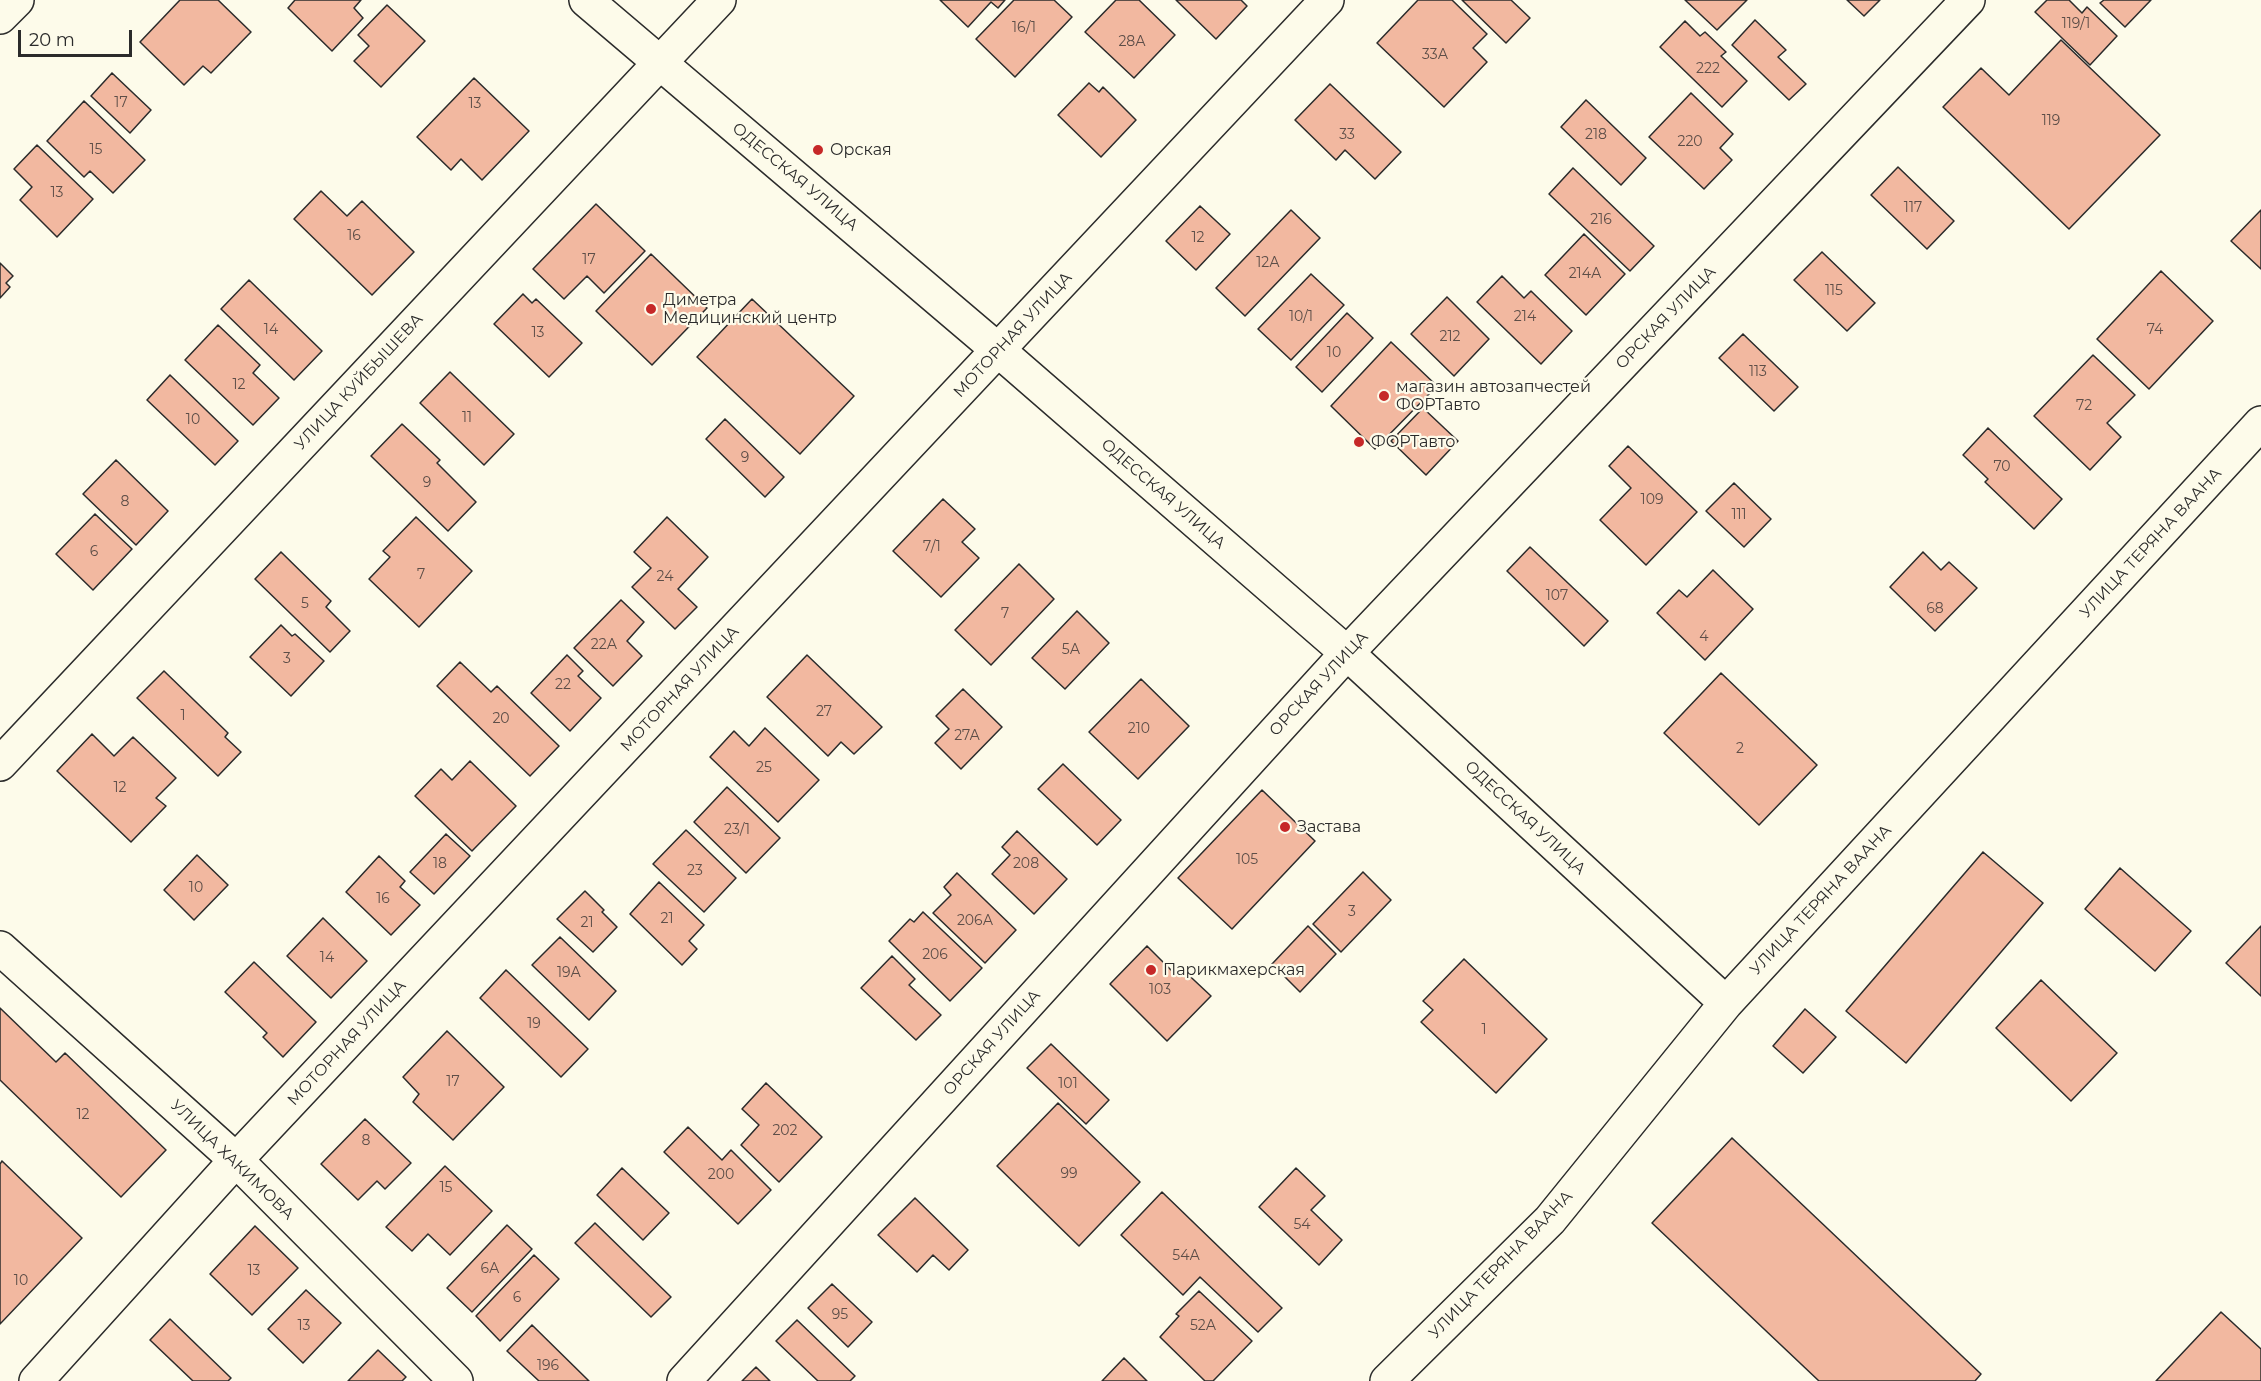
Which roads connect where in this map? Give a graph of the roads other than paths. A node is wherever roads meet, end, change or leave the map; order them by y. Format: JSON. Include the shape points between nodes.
{"nodes":[{"id":1,"x":17,"y":0,"type":"edge"},
{"id":2,"x":586,"y":0,"type":"edge"},
{"id":3,"x":719,"y":0,"type":"edge"},
{"id":4,"x":1327,"y":0,"type":"edge"},
{"id":5,"x":1968,"y":0,"type":"edge"},
{"id":6,"x":0,"y":17,"type":"edge"},
{"id":7,"x":660,"y":62,"type":"junction"},
{"id":8,"x":998,"y":350,"type":"junction"},
{"id":9,"x":2261,"y":423,"type":"edge"},
{"id":10,"x":1347,"y":653,"type":"junction"},
{"id":11,"x":0,"y":764,"type":"edge"},
{"id":12,"x":0,"y":948,"type":"edge"},
{"id":13,"x":1726,"y":1003,"type":"junction"},
{"id":14,"x":236,"y":1160,"type":"junction"},
{"id":15,"x":36,"y":1381,"type":"edge"},
{"id":16,"x":456,"y":1381,"type":"edge"},
{"id":17,"x":684,"y":1381,"type":"edge"},
{"id":18,"x":1387,"y":1381,"type":"edge"}],
"edges":[{"from":1,"to":6,"type":"street"},
{"from":2,"to":7,"type":"street","name":"ОДЕССКАЯ УЛИЦА"},
{"from":3,"to":7,"type":"street","name":"УЛИЦА КУЙБЫШЕВА"},
{"from":4,"to":8,"type":"street","name":"МОТОРНАЯ УЛИЦА"},
{"from":5,"to":10,"type":"street","name":"ОРСКАЯ УЛИЦА"},
{"from":7,"to":8,"type":"street","name":"ОДЕССКАЯ УЛИЦА"},
{"from":7,"to":11,"type":"street","name":"УЛИЦА КУЙБЫШЕВА"},
{"from":8,"to":10,"type":"street","name":"ОДЕССКАЯ УЛИЦА"},
{"from":8,"to":14,"type":"street","name":"МОТОРНАЯ УЛИЦА"},
{"from":9,"to":13,"type":"street","name":"УЛИЦА ТЕРЯНА ВААНА"},
{"from":10,"to":13,"type":"street","name":"ОДЕССКАЯ УЛИЦА"},
{"from":10,"to":17,"type":"street","name":"ОРСКАЯ УЛИЦА"},
{"from":12,"to":14,"type":"street","name":"УЛИЦА ХАКИМОВА"},
{"from":13,"to":18,"type":"street","name":"УЛИЦА ТЕРЯНА ВААНА","via":[[1550,1220]]},
{"from":14,"to":15,"type":"street","name":"МОТОРНАЯ УЛИЦА"},
{"from":14,"to":16,"type":"street","name":"УЛИЦА ХАКИМОВА"}]}
